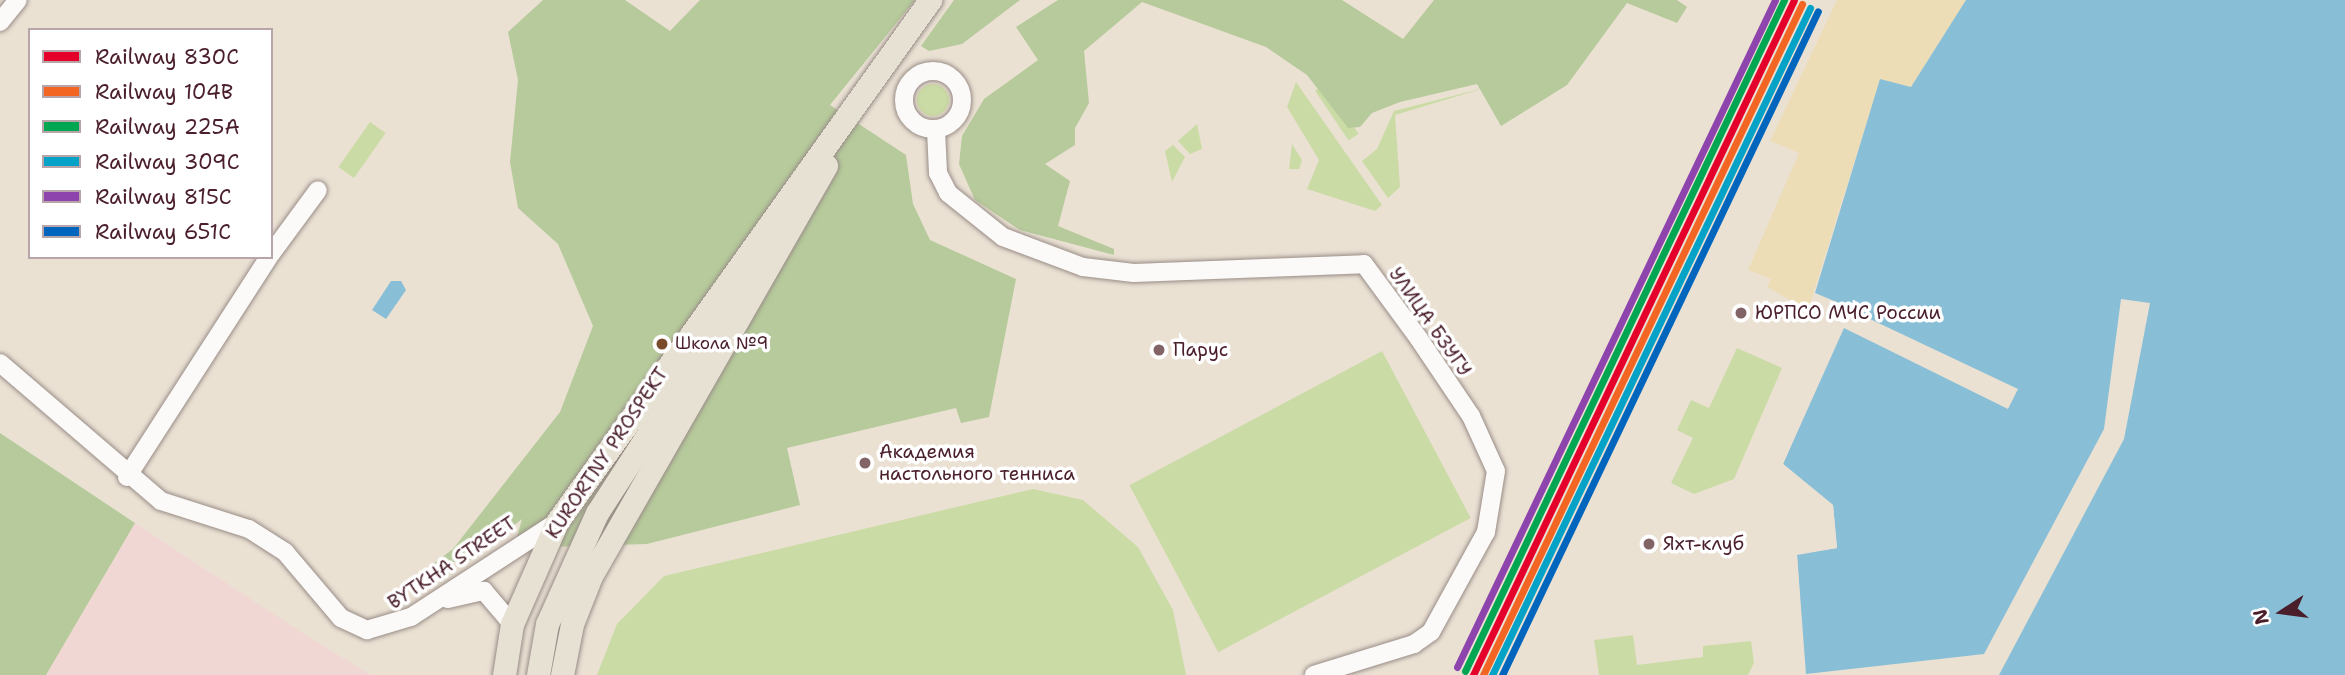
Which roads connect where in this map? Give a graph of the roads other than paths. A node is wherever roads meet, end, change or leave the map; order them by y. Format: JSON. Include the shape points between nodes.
{"nodes":[{"id":1,"x":18,"y":0,"type":"edge"},
{"id":2,"x":930,"y":0,"type":"edge"},
{"id":3,"x":0,"y":22,"type":"edge"},
{"id":4,"x":888,"y":60,"type":"junction"},
{"id":5,"x":910,"y":82,"type":"junction"},
{"id":6,"x":846,"y":124,"type":"junction"},
{"id":7,"x":936,"y":129,"type":"junction"},
{"id":8,"x":318,"y":190,"type":"dead end"},
{"id":9,"x":273,"y":252,"type":"edge"},
{"id":10,"x":268,"y":259,"type":"edge"},
{"id":11,"x":0,"y":363,"type":"edge"},
{"id":12,"x":127,"y":477,"type":"junction"},
{"id":13,"x":557,"y":522,"type":"junction"},
{"id":14,"x":441,"y":600,"type":"junction"},
{"id":15,"x":512,"y":624,"type":"junction"},
{"id":16,"x":504,"y":675,"type":"edge"},
{"id":17,"x":538,"y":675,"type":"edge"},
{"id":18,"x":562,"y":675,"type":"edge"},
{"id":19,"x":1314,"y":675,"type":"edge"}],
"edges":[{"from":1,"to":3,"type":"street"},
{"from":2,"to":4,"type":"main road","name":"KURORTNY PROSPEKT"},
{"from":4,"to":5,"type":"street"},
{"from":4,"to":6,"type":"main road","name":"KURORTNY PROSPEKT"},
{"from":5,"to":7,"type":"street","via":[[906,111],[921,127]]},
{"from":5,"to":7,"type":"street","via":[[937,71],[960,89],[956,118]]},
{"from":6,"to":13,"type":"main road","name":"KURORTNY PROSPEKT"},
{"from":6,"to":17,"type":"main road","name":"KURORTNY PROSPEKT","via":[[597,513],[547,624]]},
{"from":6,"to":18,"type":"main road","via":[[591,576],[572,624]]},
{"from":7,"to":19,"type":"street","name":"УЛИЦА БЗУГУ","via":[[938,173],[948,193],[961,209],[1013,241],[1083,267],[1135,273],[1364,264],[1419,339],[1471,416],[1496,471],[1486,532],[1430,632],[1414,645]]},
{"from":8,"to":9,"type":"street"},
{"from":10,"to":12,"type":"street"},
{"from":11,"to":12,"type":"street","name":"BYTKHA STREET"},
{"from":12,"to":14,"type":"street","name":"BYTKHA STREET","via":[[160,501],[250,529],[285,552],[353,625],[393,627]]},
{"from":13,"to":14,"type":"street","name":"BYTKHA STREET"},
{"from":13,"to":15,"type":"main road","name":"KURORTNY PROSPEKT"},
{"from":14,"to":15,"type":"street","via":[[484,591]]},
{"from":15,"to":16,"type":"main road","name":"KURORTNY PROSPEKT"}]}
